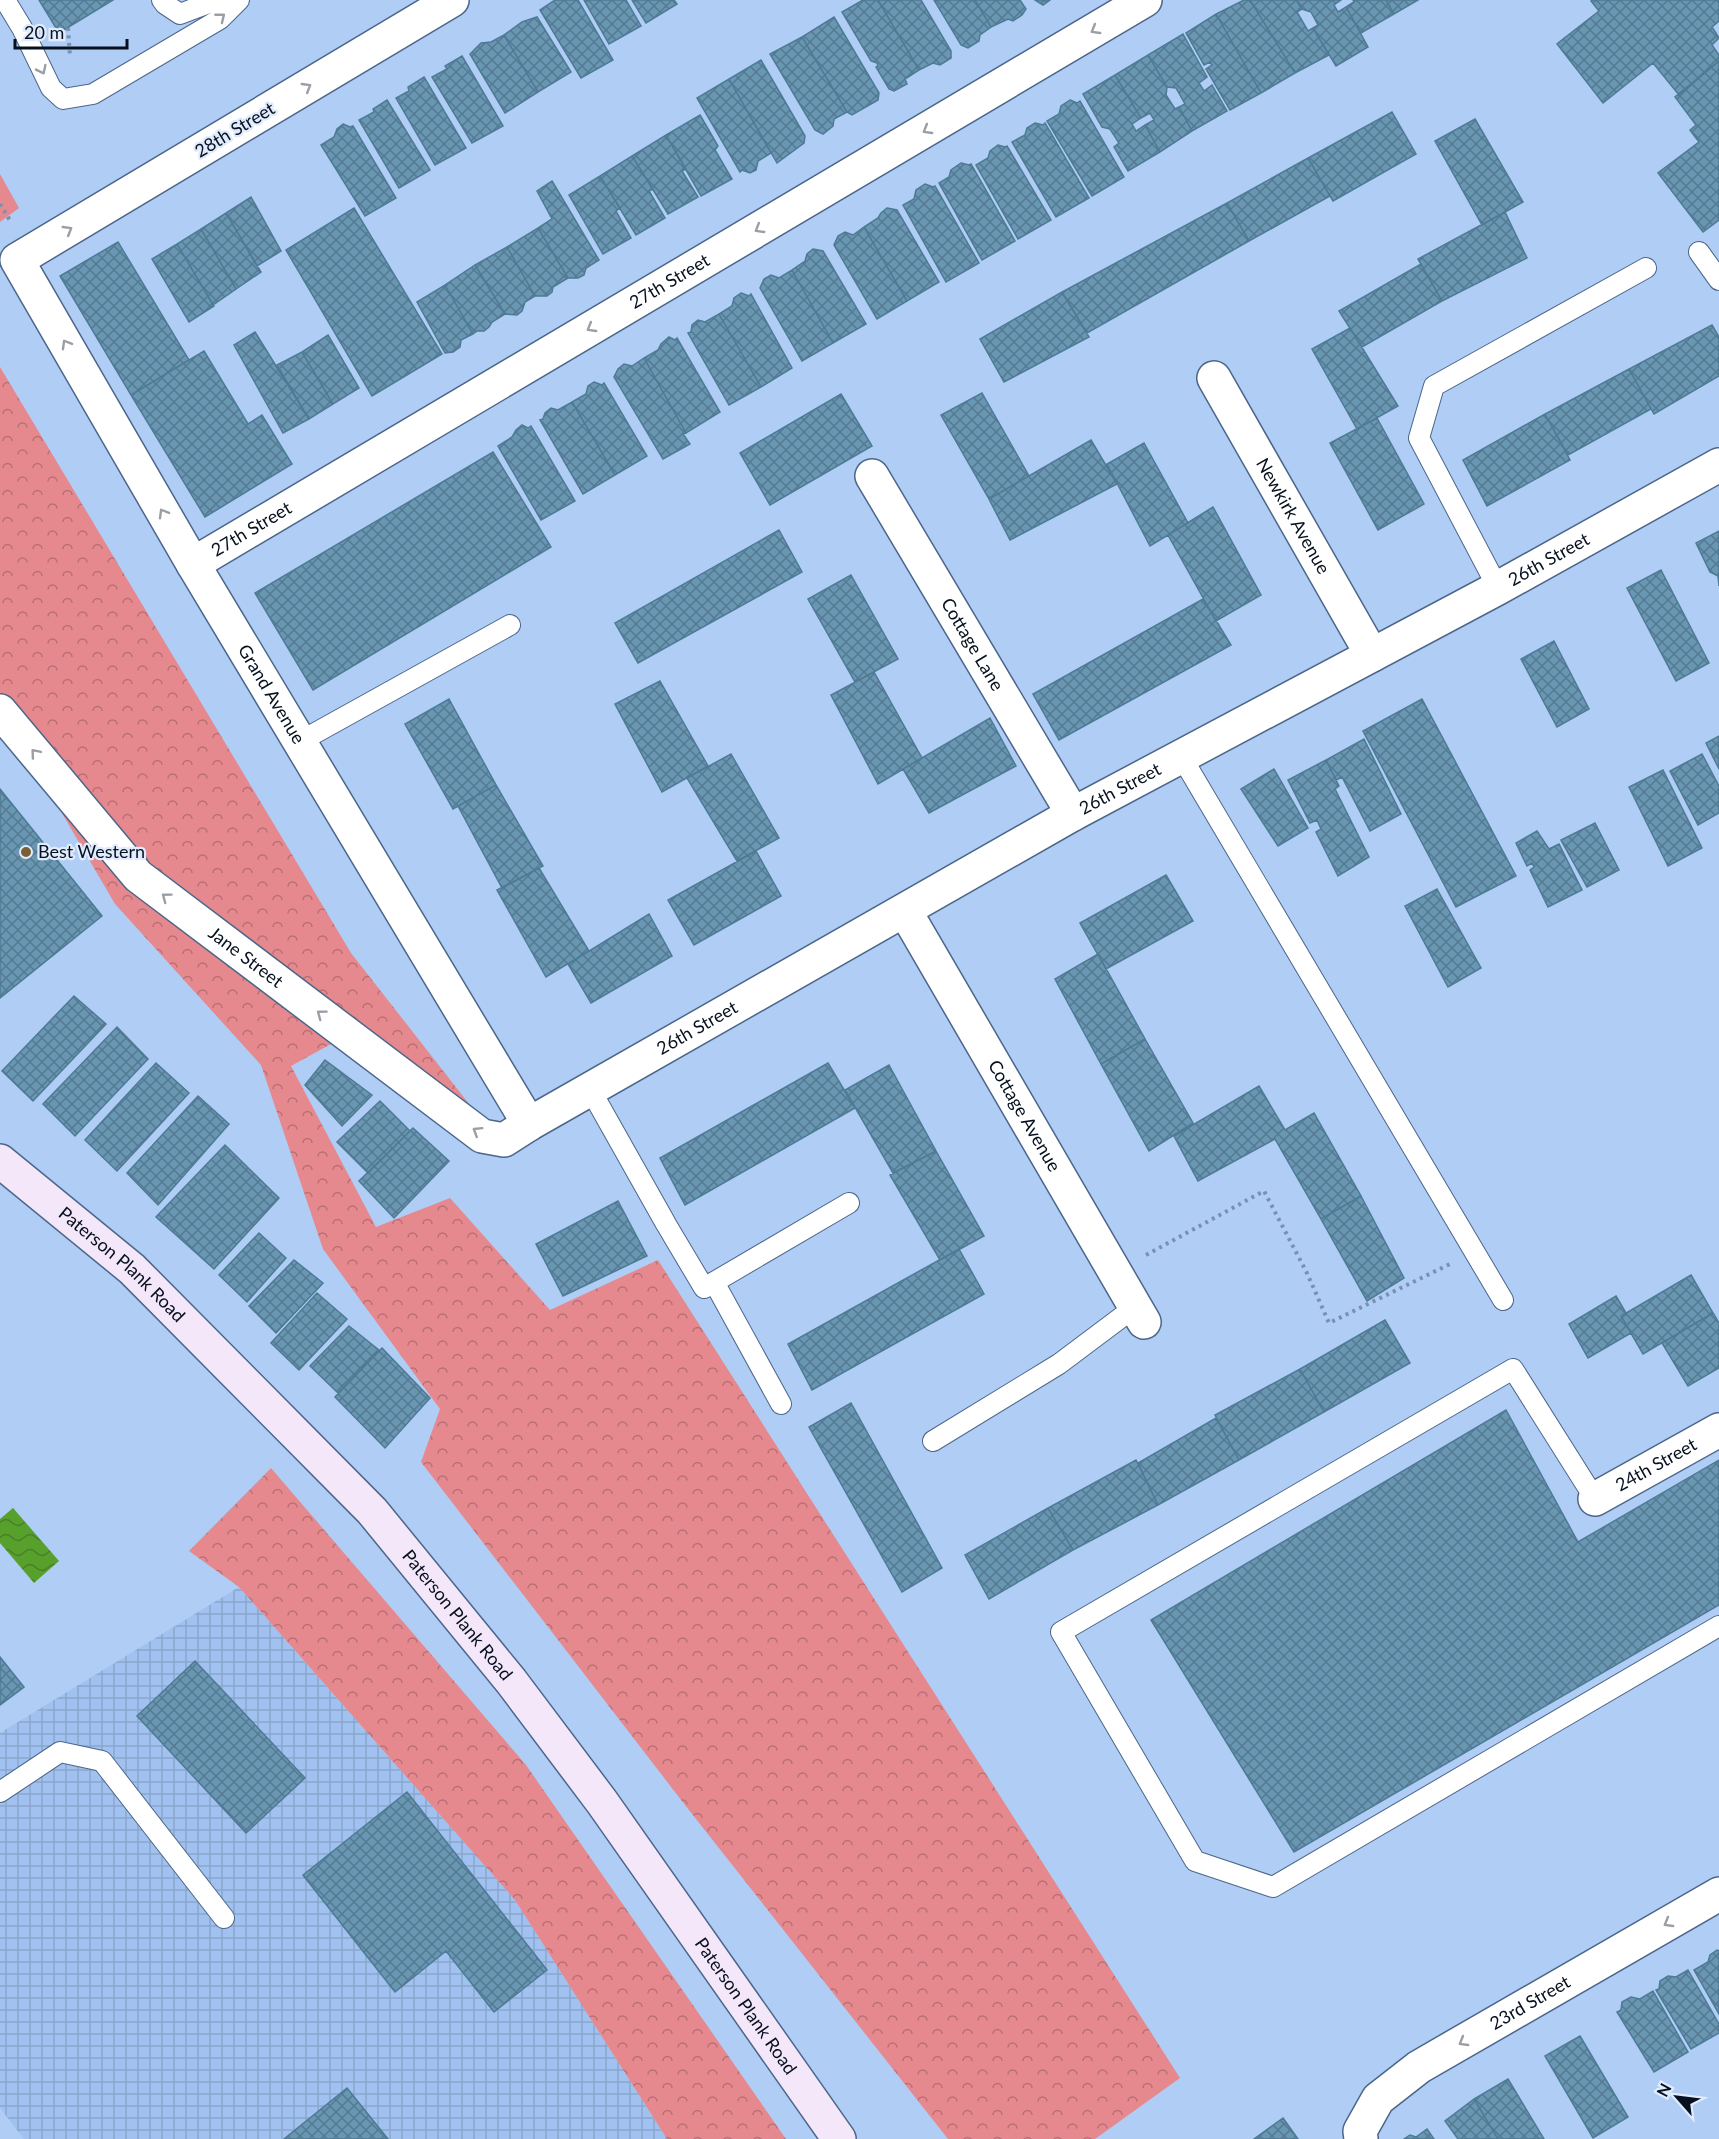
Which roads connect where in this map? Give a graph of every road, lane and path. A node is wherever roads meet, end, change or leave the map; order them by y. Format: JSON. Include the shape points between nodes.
{"nodes":[{"id":1,"x":5,"y":0,"type":"edge"},
{"id":2,"x":162,"y":0,"type":"edge"},
{"id":3,"x":217,"y":0,"type":"edge"},
{"id":4,"x":239,"y":0,"type":"edge"},
{"id":5,"x":453,"y":0,"type":"edge"},
{"id":6,"x":1145,"y":0,"type":"edge"},
{"id":7,"x":68,"y":28,"type":"dead end"},
{"id":8,"x":71,"y":66,"type":"dead end"},
{"id":9,"x":0,"y":204,"type":"edge"},
{"id":10,"x":13,"y":224,"type":"dead end"},
{"id":11,"x":1699,"y":252,"type":"dead end"},
{"id":12,"x":17,"y":260,"type":"joint"},
{"id":13,"x":1646,"y":268,"type":"dead end"},
{"id":14,"x":1719,"y":280,"type":"edge"},
{"id":15,"x":1214,"y":378,"type":"dead end"},
{"id":16,"x":1719,"y":465,"type":"edge"},
{"id":17,"x":872,"y":476,"type":"dead end"},
{"id":18,"x":193,"y":564,"type":"junction"},
{"id":19,"x":1498,"y":588,"type":"junction"},
{"id":20,"x":510,"y":625,"type":"dead end"},
{"id":21,"x":1372,"y":655,"type":"junction"},
{"id":22,"x":0,"y":711,"type":"edge"},
{"id":23,"x":299,"y":742,"type":"junction"},
{"id":24,"x":1181,"y":756,"type":"junction"},
{"id":25,"x":1073,"y":814,"type":"junction"},
{"id":26,"x":905,"y":911,"type":"junction"},
{"id":27,"x":590,"y":1089,"type":"junction"},
{"id":28,"x":529,"y":1124,"type":"junction"},
{"id":29,"x":0,"y":1161,"type":"edge"},
{"id":30,"x":849,"y":1203,"type":"dead end"},
{"id":31,"x":1474,"y":1252,"type":"junction"},
{"id":32,"x":1115,"y":1272,"type":"junction"},
{"id":33,"x":714,"y":1282,"type":"junction"},
{"id":34,"x":1503,"y":1300,"type":"dead end"},
{"id":35,"x":1139,"y":1314,"type":"joint"},
{"id":36,"x":781,"y":1404,"type":"dead end"},
{"id":37,"x":1719,"y":1430,"type":"edge"},
{"id":38,"x":933,"y":1441,"type":"dead end"},
{"id":39,"x":1595,"y":1499,"type":"joint"},
{"id":40,"x":1719,"y":1626,"type":"edge"},
{"id":41,"x":0,"y":1792,"type":"edge"},
{"id":42,"x":1719,"y":1894,"type":"edge"},
{"id":43,"x":224,"y":1918,"type":"dead end"},
{"id":44,"x":1360,"y":2135,"type":"edge"},
{"id":45,"x":839,"y":2139,"type":"edge"}],
"edges":[{"from":1,"to":4,"type":"lane","one_way":true,"via":[[51,88],[63,99],[93,94],[220,19]]},
{"from":2,"to":3,"type":"lane","via":[[180,14]]},
{"from":12,"to":5,"type":"street","name":"28th Street","one_way":true},
{"from":6,"to":18,"type":"street","name":"27th Street","one_way":true},
{"from":7,"to":8,"type":"path"},
{"from":9,"to":10,"type":"path"},
{"from":11,"to":14,"type":"lane"},
{"from":18,"to":12,"type":"street","name":"Grand Avenue","one_way":true},
{"from":13,"to":19,"type":"lane","via":[[1434,386],[1419,438]]},
{"from":15,"to":21,"type":"street","name":"Newkirk Avenue"},
{"from":16,"to":19,"type":"street","name":"26th Street"},
{"from":17,"to":25,"type":"street","name":"Cottage Lane"},
{"from":18,"to":23,"type":"street","name":"Grand Avenue"},
{"from":19,"to":21,"type":"street","name":"26th Street"},
{"from":20,"to":23,"type":"lane"},
{"from":21,"to":24,"type":"street","name":"26th Street"},
{"from":28,"to":22,"type":"street","name":"Jane Street","one_way":true,"via":[[504,1140],[482,1136],[138,876]]},
{"from":23,"to":28,"type":"street","name":"Grand Avenue"},
{"from":24,"to":25,"type":"street","name":"26th Street"},
{"from":24,"to":31,"type":"lane"},
{"from":25,"to":26,"type":"street","name":"26th Street"},
{"from":26,"to":27,"type":"street","name":"26th Street"},
{"from":26,"to":32,"type":"street","name":"Cottage Avenue"},
{"from":27,"to":28,"type":"street","name":"26th Street"},
{"from":27,"to":33,"type":"lane","via":[[704,1288]]},
{"from":29,"to":45,"type":"main road","name":"Paterson Plank Road","via":[[132,1269],[372,1511],[511,1681],[602,1802]]},
{"from":30,"to":33,"type":"lane"},
{"from":31,"to":32,"type":"path","via":[[1329,1323],[1264,1191]]},
{"from":31,"to":34,"type":"lane"},
{"from":32,"to":35,"type":"street","name":"Cottage Avenue"},
{"from":33,"to":36,"type":"lane"},
{"from":35,"to":38,"type":"lane"},
{"from":37,"to":39,"type":"street","name":"24th Street"},
{"from":39,"to":40,"type":"lane","via":[[1513,1369],[1061,1632],[1196,1861],[1272,1887]]},
{"from":41,"to":43,"type":"lane","via":[[60,1752],[102,1761]]},
{"from":42,"to":44,"type":"street","name":"23rd Street","one_way":true,"via":[[1419,2067],[1378,2099]]}]}
